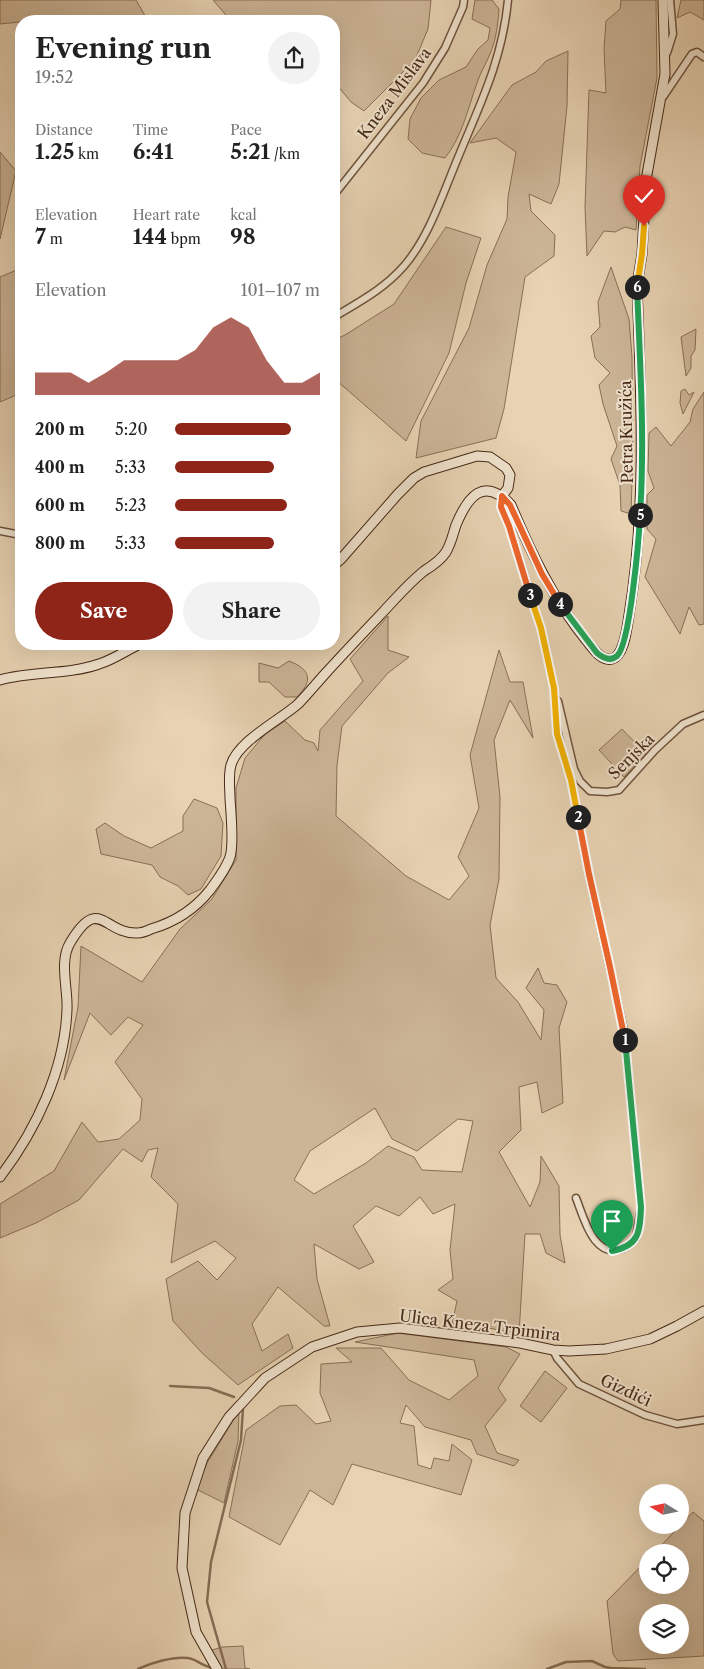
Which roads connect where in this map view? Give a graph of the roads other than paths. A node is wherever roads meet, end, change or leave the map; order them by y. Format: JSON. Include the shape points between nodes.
{"nodes":[{"id":1,"x":464,"y":0,"type":"edge"},
{"id":2,"x":508,"y":0,"type":"edge"},
{"id":3,"x":663,"y":0,"type":"edge"},
{"id":4,"x":670,"y":0,"type":"edge"},
{"id":5,"x":704,"y":58,"type":"edge"},
{"id":6,"x":664,"y":62,"type":"junction"},
{"id":7,"x":661,"y":99,"type":"junction"},
{"id":8,"x":340,"y":187,"type":"edge"},
{"id":9,"x":340,"y":314,"type":"edge"},
{"id":10,"x":502,"y":496,"type":"junction"},
{"id":11,"x":0,"y":531,"type":"edge"},
{"id":12,"x":15,"y":534,"type":"edge"},
{"id":13,"x":340,"y":560,"type":"edge"},
{"id":14,"x":127,"y":650,"type":"edge"},
{"id":15,"x":0,"y":680,"type":"edge"},
{"id":16,"x":554,"y":688,"type":"junction"},
{"id":17,"x":704,"y":715,"type":"edge"},
{"id":18,"x":0,"y":1177,"type":"edge"},
{"id":19,"x":576,"y":1198,"type":"dead end"},
{"id":20,"x":704,"y":1311,"type":"edge"},
{"id":21,"x":553,"y":1350,"type":"junction"},
{"id":22,"x":704,"y":1420,"type":"edge"},
{"id":23,"x":217,"y":1669,"type":"edge"}],
"edges":[{"from":1,"to":8,"type":"street","name":"Kneza Mislava","via":[[445,48],[423,83]]},
{"from":2,"to":9,"type":"street","via":[[503,40],[491,79],[423,238],[404,266],[376,293]]},
{"from":3,"to":6,"type":"street","name":"Petra Kružića"},
{"from":4,"to":6,"type":"street","via":[[673,34]]},
{"from":5,"to":7,"type":"street","via":[[697,52],[692,54]]},
{"from":6,"to":7,"type":"street","name":"Petra Kružića"},
{"from":7,"to":10,"type":"street","name":"Petra Kružića","via":[[646,180],[637,286],[642,484],[638,548],[624,645],[619,655],[612,659],[604,658],[571,621],[542,574],[510,505]]},
{"from":10,"to":13,"type":"street","via":[[508,488],[510,475],[506,468],[490,457],[477,456],[424,472],[401,491]]},
{"from":10,"to":16,"type":"street","via":[[501,507],[541,628]]},
{"from":10,"to":18,"type":"street","via":[[488,490],[473,496],[457,523],[445,554],[414,579],[298,704],[242,748],[231,763],[229,782],[231,856],[211,890],[189,912],[166,925],[138,934],[119,930],[104,919],[92,919],[81,925],[68,946],[65,965],[67,1009],[63,1049],[30,1131]]},
{"from":11,"to":12,"type":"street"},
{"from":14,"to":15,"type":"street","via":[[98,664]]},
{"from":16,"to":17,"type":"street","name":"Senjska","via":[[574,769],[590,791],[619,790],[684,724]]},
{"from":16,"to":19,"type":"street","via":[[557,734],[571,780],[624,1031],[641,1207],[636,1238],[625,1248],[612,1251],[603,1248],[593,1239]]},
{"from":20,"to":21,"type":"street","name":"Ulica Kneza Trpimira","via":[[650,1339],[606,1349]]},
{"from":21,"to":22,"type":"street","name":"Gizdići","via":[[579,1384],[645,1415],[677,1424]]},
{"from":21,"to":23,"type":"street","name":"Ulica Kneza Trpimira","via":[[400,1328],[357,1332],[312,1348],[265,1378],[229,1417],[203,1458],[185,1513],[182,1568],[196,1632]]}]}
